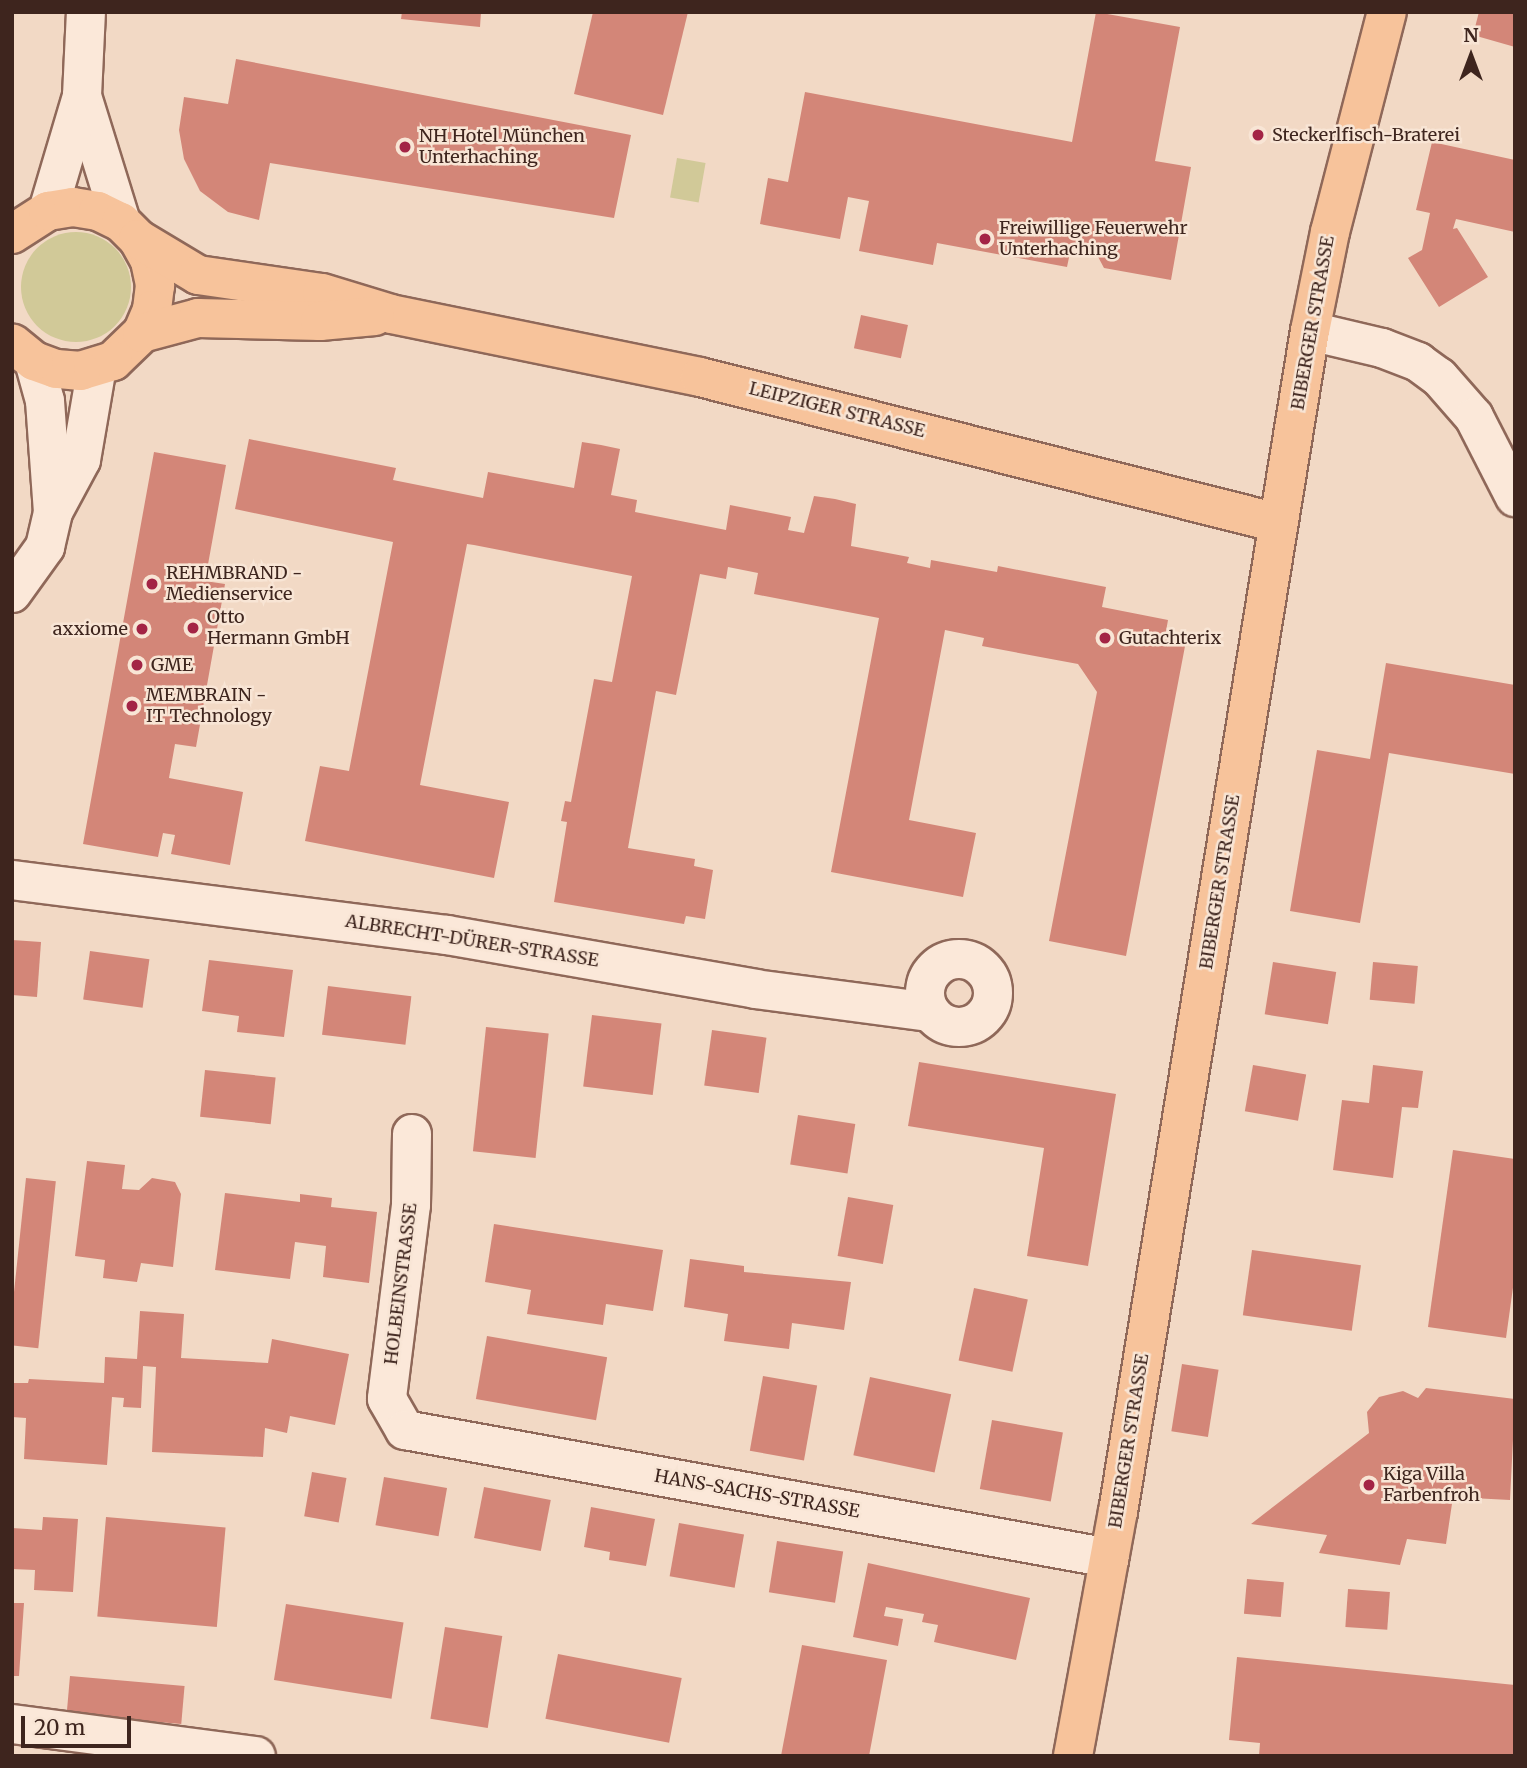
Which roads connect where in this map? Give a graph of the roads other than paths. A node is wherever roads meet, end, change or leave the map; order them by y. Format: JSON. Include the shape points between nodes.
{"nodes":[{"id":1,"x":86,"y":12,"type":"edge"},
{"id":2,"x":1387,"y":12,"type":"edge"},
{"id":3,"x":82,"y":96,"type":"junction"},
{"id":4,"x":48,"y":211,"type":"junction"},
{"id":5,"x":129,"y":231,"type":"junction"},
{"id":6,"x":12,"y":234,"type":"edge"},
{"id":7,"x":391,"y":314,"type":"junction"},
{"id":8,"x":1310,"y":331,"type":"junction"},
{"id":9,"x":142,"y":333,"type":"junction"},
{"id":10,"x":23,"y":352,"type":"edge"},
{"id":11,"x":97,"y":366,"type":"junction"},
{"id":12,"x":1515,"y":497,"type":"edge"},
{"id":13,"x":53,"y":512,"type":"junction"},
{"id":14,"x":1278,"y":523,"type":"junction"},
{"id":15,"x":12,"y":593,"type":"edge"},
{"id":16,"x":12,"y":880,"type":"edge"},
{"id":17,"x":930,"y":1012,"type":"dead end"},
{"id":18,"x":412,"y":1134,"type":"dead end"},
{"id":19,"x":405,"y":1430,"type":"joint"},
{"id":20,"x":1110,"y":1558,"type":"junction"},
{"id":21,"x":28,"y":1725,"type":"edge"},
{"id":22,"x":256,"y":1756,"type":"edge"},
{"id":23,"x":1073,"y":1756,"type":"edge"}],
"edges":[{"from":1,"to":3,"type":"street"},
{"from":2,"to":8,"type":"main road","name":"BIBERGER STRASSE","via":[[1330,232]]},
{"from":3,"to":4,"type":"street"},
{"from":3,"to":5,"type":"street"},
{"from":4,"to":5,"type":"main road","name":"LEIPZIGER STRASSE","via":[[73,207],[98,211]]},
{"from":4,"to":6,"type":"main road"},
{"from":5,"to":7,"type":"main road","name":"LEIPZIGER STRASSE","via":[[198,275],[322,293]]},
{"from":5,"to":9,"type":"main road","via":[[150,261],[155,285],[152,310]]},
{"from":7,"to":9,"type":"main road","name":"LEIPZIGER STRASSE","via":[[320,321],[198,318]]},
{"from":7,"to":14,"type":"main road","name":"LEIPZIGER STRASSE","via":[[712,380]]},
{"from":8,"to":12,"type":"street","via":[[1382,348],[1418,362],[1439,377],[1474,417]]},
{"from":8,"to":14,"type":"main road","name":"BIBERGER STRASSE"},
{"from":9,"to":11,"type":"main road","via":[[126,352]]},
{"from":10,"to":11,"type":"main road","via":[[57,369]]},
{"from":10,"to":13,"type":"street","via":[[45,401]]},
{"from":11,"to":13,"type":"street","via":[[81,460]]},
{"from":13,"to":15,"type":"street","via":[[44,547]]},
{"from":14,"to":20,"type":"main road","name":"BIBERGER STRASSE"},
{"from":16,"to":17,"type":"street","name":"ALBRECHT-DÜRER-STRASSE","via":[[447,935],[755,989]]},
{"from":18,"to":19,"type":"street","name":"HOLBEINSTRASSE","via":[[411,1205],[387,1399]]},
{"from":19,"to":20,"type":"street","name":"HANS-SACHS-STRASSE"},
{"from":20,"to":23,"type":"main road","name":"BIBERGER STRASSE"},
{"from":21,"to":22,"type":"street"}]}
